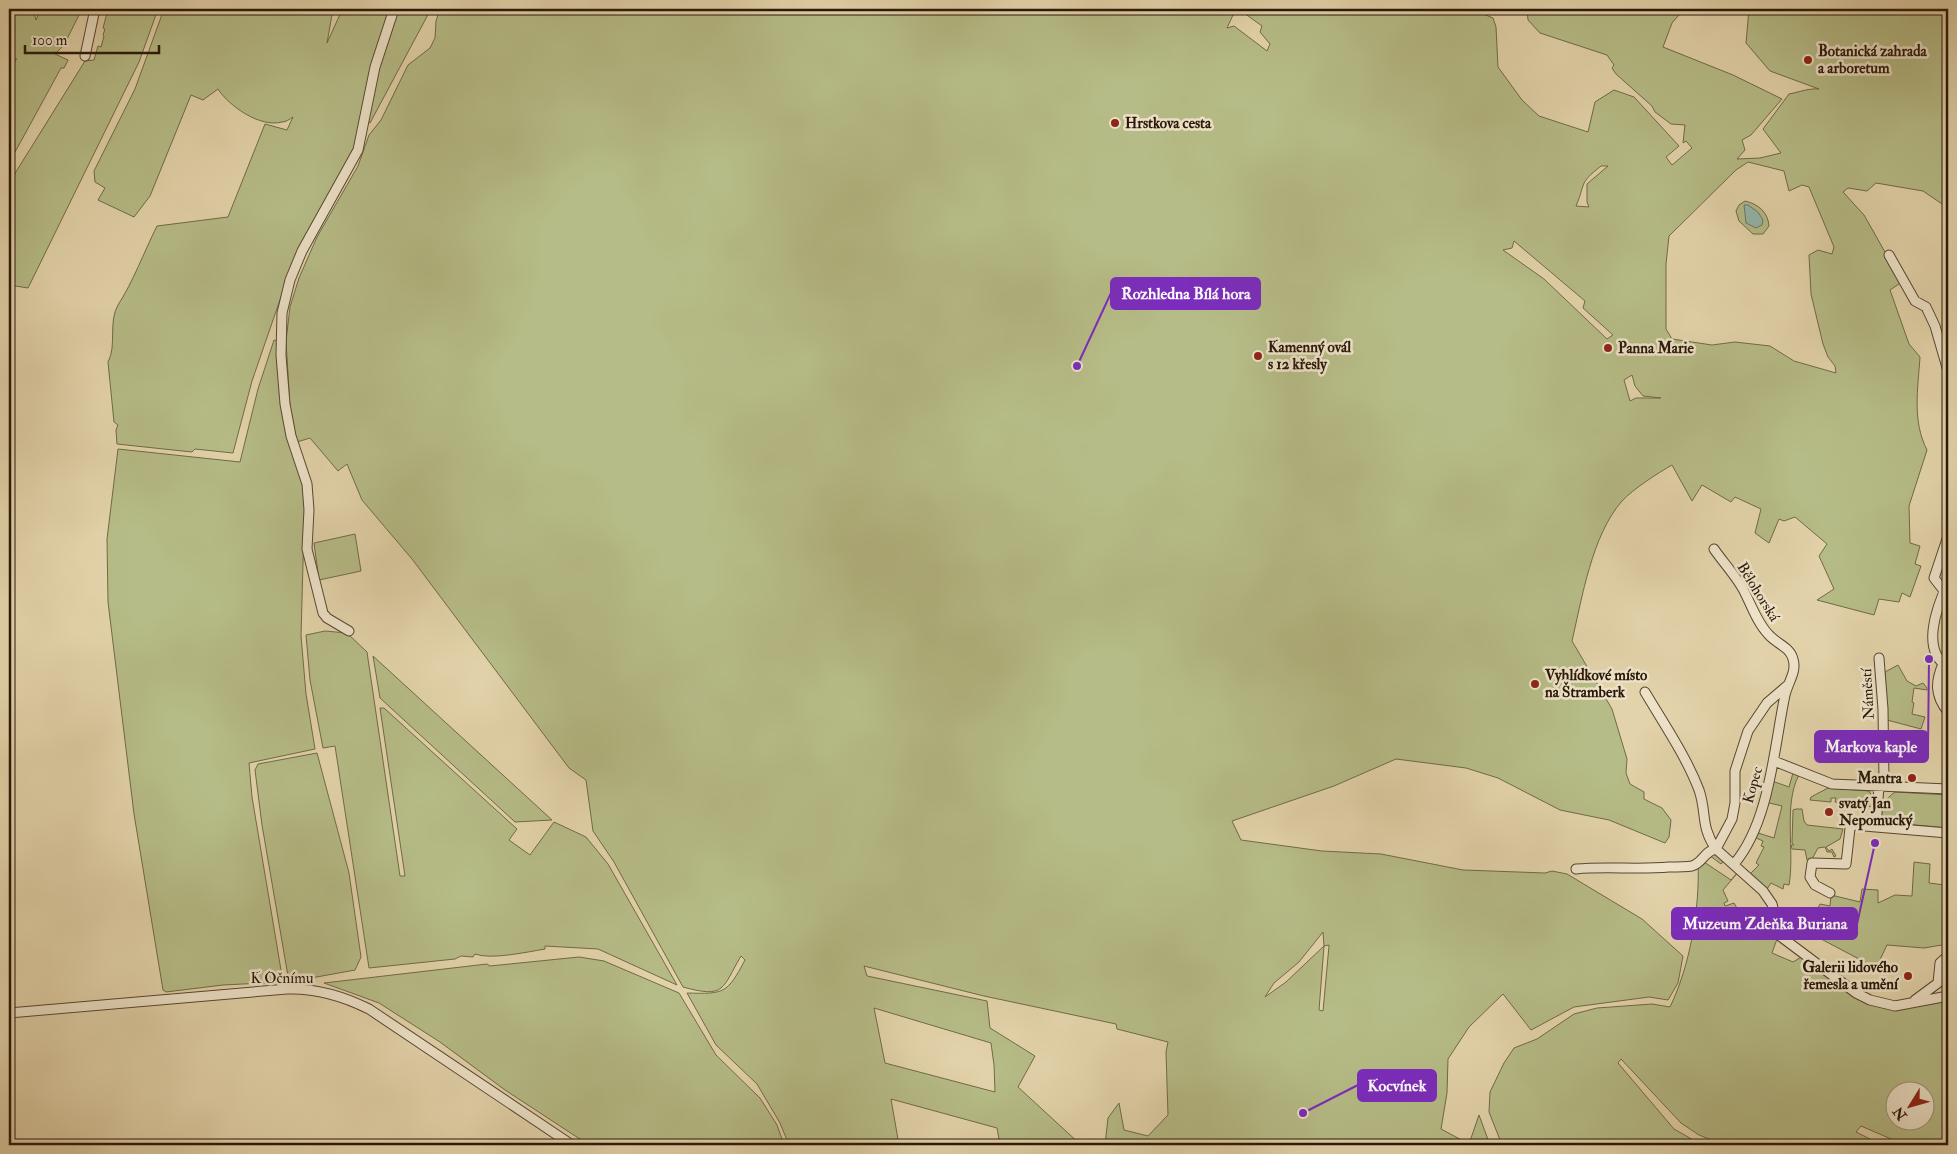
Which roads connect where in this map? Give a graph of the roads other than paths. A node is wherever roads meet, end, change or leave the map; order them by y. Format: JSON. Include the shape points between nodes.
{"nodes":[{"id":1,"x":95,"y":9,"type":"edge"},
{"id":2,"x":394,"y":9,"type":"edge"},
{"id":3,"x":85,"y":56,"type":"dead end"},
{"id":4,"x":1889,"y":255,"type":"dead end"},
{"id":5,"x":1948,"y":371,"type":"edge"},
{"id":6,"x":1948,"y":536,"type":"edge"},
{"id":7,"x":1714,"y":549,"type":"dead end"},
{"id":8,"x":1946,"y":587,"type":"edge"},
{"id":9,"x":349,"y":631,"type":"dead end"},
{"id":10,"x":1879,"y":658,"type":"dead end"},
{"id":11,"x":1945,"y":666,"type":"edge"},
{"id":12,"x":1795,"y":670,"type":"joint"},
{"id":13,"x":1788,"y":685,"type":"junction"},
{"id":14,"x":1645,"y":692,"type":"dead end"},
{"id":15,"x":1948,"y":712,"type":"edge"},
{"id":16,"x":1774,"y":761,"type":"junction"},
{"id":17,"x":1879,"y":786,"type":"junction"},
{"id":18,"x":1948,"y":789,"type":"edge"},
{"id":19,"x":1876,"y":826,"type":"junction"},
{"id":20,"x":1948,"y":833,"type":"edge"},
{"id":21,"x":1716,"y":849,"type":"junction"},
{"id":22,"x":1734,"y":864,"type":"junction"},
{"id":23,"x":1576,"y":869,"type":"dead end"},
{"id":24,"x":1830,"y":893,"type":"dead end"},
{"id":25,"x":1948,"y":956,"type":"edge"},
{"id":26,"x":1948,"y":996,"type":"edge"},
{"id":27,"x":1911,"y":1003,"type":"junction"},
{"id":28,"x":9,"y":1013,"type":"edge"},
{"id":29,"x":572,"y":1145,"type":"edge"}],
"edges":[{"from":1,"to":3,"type":"street"},
{"from":2,"to":9,"type":"street","via":[[375,67],[358,150],[302,251],[290,280],[282,313],[285,404],[291,436],[307,484],[310,565],[323,613]]},
{"from":4,"to":5,"type":"street","via":[[1914,302],[1926,307]]},
{"from":6,"to":8,"type":"street","via":[[1934,578]]},
{"from":7,"to":12,"type":"street","name":"Bělohorská","via":[[1742,587],[1764,629],[1793,657]]},
{"from":8,"to":11,"type":"street","via":[[1933,639],[1935,651]]},
{"from":10,"to":17,"type":"street","name":"Náměstí","via":[[1884,709],[1884,782]]},
{"from":11,"to":15,"type":"street","via":[[1937,677],[1938,697]]},
{"from":12,"to":13,"type":"street","name":"Kopec"},
{"from":13,"to":16,"type":"street","name":"Kopec"},
{"from":13,"to":21,"type":"street","name":"Kopec","via":[[1766,703],[1748,731],[1735,772],[1732,819]]},
{"from":14,"to":21,"type":"street","via":[[1700,792],[1707,835]]},
{"from":16,"to":17,"type":"street","via":[[1832,784]]},
{"from":16,"to":22,"type":"street","name":"Kopec","via":[[1749,841]]},
{"from":17,"to":18,"type":"street"},
{"from":17,"to":19,"type":"street","name":"Náměstí"},
{"from":19,"to":20,"type":"street"},
{"from":19,"to":24,"type":"street","via":[[1854,825],[1850,828],[1846,864],[1812,863],[1810,878],[1816,886]]},
{"from":21,"to":22,"type":"street"},
{"from":21,"to":23,"type":"street","name":"Kopec","via":[[1708,851],[1691,866]]},
{"from":22,"to":27,"type":"street","via":[[1772,904],[1780,936],[1856,993],[1895,1006]]},
{"from":25,"to":27,"type":"street","via":[[1940,963],[1938,983]]},
{"from":26,"to":27,"type":"street"},
{"from":28,"to":29,"type":"street","name":"K Očnímu","via":[[286,989],[305,988],[332,994],[369,1009]]}]}
